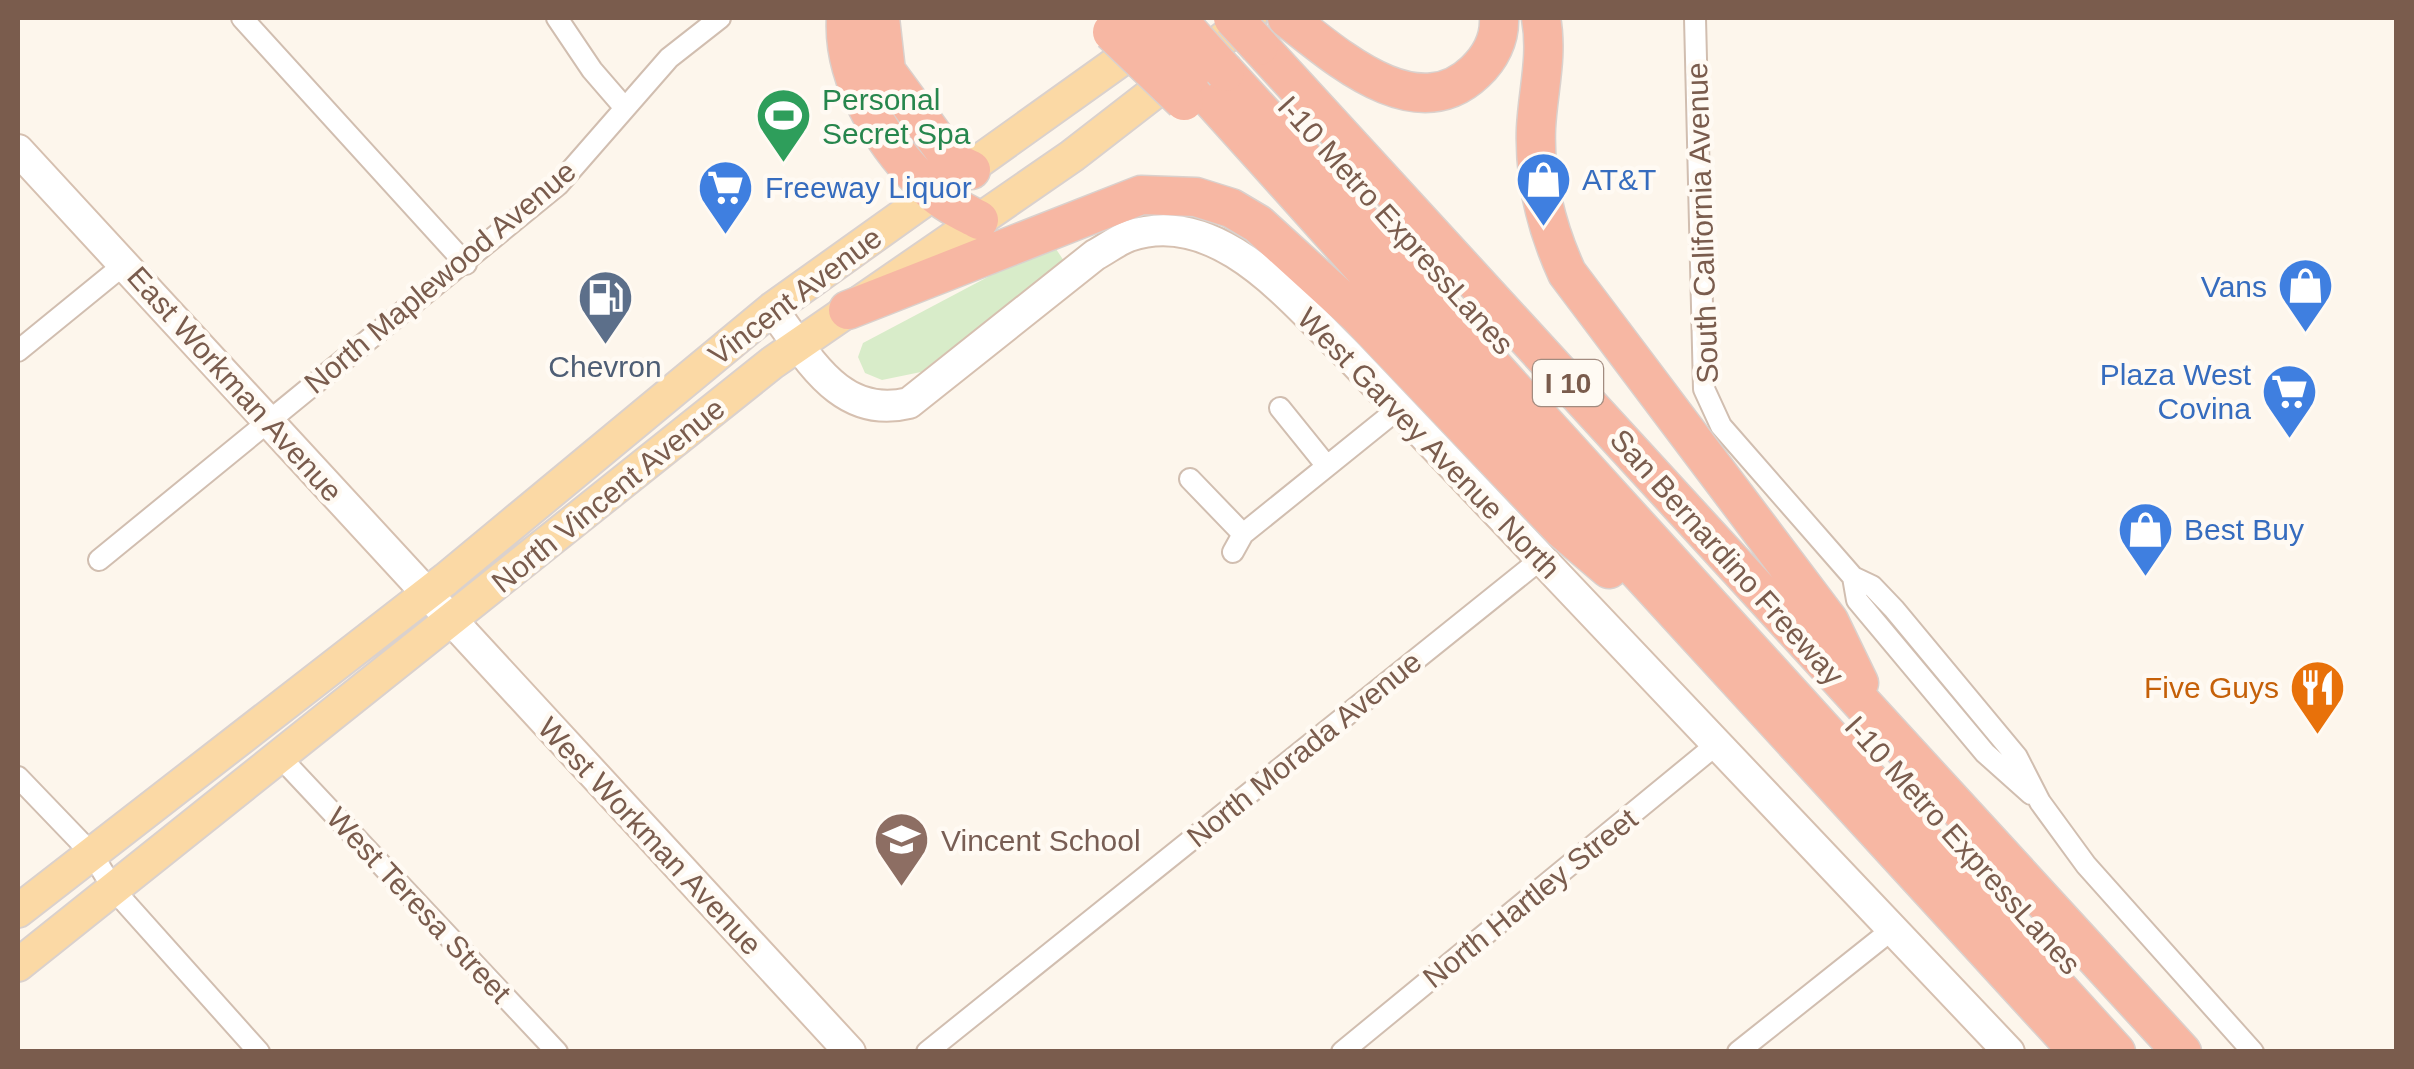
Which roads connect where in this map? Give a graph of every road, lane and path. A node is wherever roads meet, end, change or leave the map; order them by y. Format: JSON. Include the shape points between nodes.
{"nodes":[{"id":1,"x":242,"y":18,"type":"edge"},
{"id":2,"x":556,"y":18,"type":"edge"},
{"id":3,"x":720,"y":18,"type":"edge"},
{"id":4,"x":846,"y":18,"type":"edge"},
{"id":5,"x":880,"y":18,"type":"edge"},
{"id":6,"x":1177,"y":18,"type":"edge"},
{"id":7,"x":1286,"y":18,"type":"edge"},
{"id":8,"x":1498,"y":18,"type":"edge"},
{"id":9,"x":1542,"y":18,"type":"edge"},
{"id":10,"x":1695,"y":18,"type":"edge"},
{"id":11,"x":1121,"y":21,"type":"edge"},
{"id":12,"x":1224,"y":52,"type":"edge"},
{"id":13,"x":624,"y":107,"type":"junction"},
{"id":14,"x":18,"y":150,"type":"edge"},
{"id":15,"x":972,"y":170,"type":"junction"},
{"id":16,"x":934,"y":193,"type":"junction"},
{"id":17,"x":979,"y":220,"type":"junction"},
{"id":18,"x":126,"y":263,"type":"junction"},
{"id":19,"x":466,"y":264,"type":"junction"},
{"id":20,"x":772,"y":310,"type":"junction"},
{"id":21,"x":848,"y":310,"type":"junction"},
{"id":22,"x":798,"y":343,"type":"junction"},
{"id":23,"x":18,"y":351,"type":"edge"},
{"id":24,"x":1280,"y":408,"type":"dead end"},
{"id":25,"x":1398,"y":408,"type":"junction"},
{"id":26,"x":270,"y":421,"type":"junction"},
{"id":27,"x":1326,"y":465,"type":"junction"},
{"id":28,"x":1190,"y":479,"type":"dead end"},
{"id":29,"x":1541,"y":559,"type":"junction"},
{"id":30,"x":100,"y":560,"type":"dead end"},
{"id":31,"x":426,"y":594,"type":"junction"},
{"id":32,"x":450,"y":621,"type":"junction"},
{"id":33,"x":1744,"y":684,"type":"junction"},
{"id":34,"x":1878,"y":721,"type":"junction"},
{"id":35,"x":1717,"y":744,"type":"junction"},
{"id":36,"x":281,"y":758,"type":"junction"},
{"id":37,"x":18,"y":777,"type":"edge"},
{"id":38,"x":92,"y":854,"type":"junction"},
{"id":39,"x":114,"y":890,"type":"junction"},
{"id":40,"x":18,"y":911,"type":"edge"},
{"id":41,"x":1894,"y":928,"type":"junction"},
{"id":42,"x":18,"y":964,"type":"edge"},
{"id":43,"x":259,"y":1052,"type":"edge"},
{"id":44,"x":556,"y":1052,"type":"edge"},
{"id":45,"x":850,"y":1052,"type":"edge"},
{"id":46,"x":926,"y":1052,"type":"edge"},
{"id":47,"x":1342,"y":1052,"type":"edge"},
{"id":48,"x":1738,"y":1052,"type":"edge"},
{"id":49,"x":2009,"y":1052,"type":"edge"},
{"id":50,"x":2079,"y":1052,"type":"edge"},
{"id":51,"x":2116,"y":1052,"type":"edge"},
{"id":52,"x":2152,"y":1052,"type":"edge"},
{"id":53,"x":2182,"y":1052,"type":"edge"},
{"id":54,"x":2253,"y":1052,"type":"edge"}],
"edges":[{"from":1,"to":19,"type":"street"},
{"from":2,"to":13,"type":"street"},
{"from":3,"to":13,"type":"street","name":"North Maplewood Avenue","via":[[669,58]]},
{"from":4,"to":16,"type":"highway","via":[[855,83],[889,141]]},
{"from":5,"to":15,"type":"highway","via":[[886,71],[952,162]]},
{"from":6,"to":12,"type":"highway","name":"I-10 Metro ExpressLanes","bridge":true},
{"from":6,"to":15,"type":"main road","name":"Vincent Avenue"},
{"from":7,"to":8,"type":"highway","via":[[1367,74],[1424,94],[1447,91],[1474,73],[1494,48]]},
{"from":9,"to":34,"type":"highway","via":[[1538,165],[1547,224],[1567,273],[1829,621]]},
{"from":10,"to":54,"type":"street","name":"South California Avenue","via":[[1704,389],[1721,426],[1853,577],[1857,600],[1985,753],[2040,802],[2086,866]]},
{"from":11,"to":12,"type":"highway","bridge":true},
{"from":12,"to":17,"type":"main road","name":"North Vincent Avenue"},
{"from":12,"to":33,"type":"highway","number":"I 10","via":[[1320,250],[1381,290]]},
{"from":12,"to":34,"type":"highway","name":"San Bernardino Freeway","number":"I 10"},
{"from":12,"to":51,"type":"highway","name":"I-10 Metro ExpressLanes"},
{"from":12,"to":52,"type":"highway","name":"I-10 Metro ExpressLanes"},
{"from":13,"to":19,"type":"street","name":"North Maplewood Avenue","via":[[558,185]]},
{"from":14,"to":18,"type":"street","name":"East Workman Avenue"},
{"from":15,"to":16,"type":"main road","name":"Vincent Avenue"},
{"from":16,"to":17,"type":"highway"},
{"from":16,"to":20,"type":"main road","name":"Vincent Avenue"},
{"from":17,"to":21,"type":"main road","name":"North Vincent Avenue"},
{"from":18,"to":23,"type":"street"},
{"from":18,"to":26,"type":"street","name":"East Workman Avenue"},
{"from":19,"to":26,"type":"street","name":"North Maplewood Avenue"},
{"from":20,"to":22,"type":"street","name":"West Garvey Avenue North"},
{"from":20,"to":31,"type":"main road","name":"Vincent Avenue"},
{"from":21,"to":22,"type":"main road","name":"North Vincent Avenue"},
{"from":21,"to":33,"type":"highway","via":[[1141,195],[1196,197],[1230,208],[1258,224],[1358,315],[1562,529]]},
{"from":22,"to":25,"type":"street","name":"West Garvey Avenue North","via":[[841,392],[884,409],[909,402],[1128,236],[1196,234],[1234,252],[1271,282]]},
{"from":22,"to":32,"type":"main road","name":"North Vincent Avenue"},
{"from":24,"to":27,"type":"street"},
{"from":25,"to":27,"type":"street"},
{"from":25,"to":29,"type":"street","name":"West Garvey Avenue North"},
{"from":26,"to":30,"type":"street","name":"North Maplewood Avenue"},
{"from":26,"to":31,"type":"street","name":"East Workman Avenue"},
{"from":27,"to":28,"type":"street","via":[[1238,543]]},
{"from":29,"to":35,"type":"street","name":"West Garvey Avenue North"},
{"from":29,"to":46,"type":"street","name":"North Morada Avenue"},
{"from":31,"to":32,"type":"street","name":"East Workman Avenue"},
{"from":31,"to":38,"type":"main road"},
{"from":32,"to":36,"type":"main road","name":"North Vincent Avenue"},
{"from":32,"to":45,"type":"street","name":"West Workman Avenue"},
{"from":33,"to":50,"type":"highway","number":"I 10"},
{"from":34,"to":53,"type":"highway","name":"San Bernardino Freeway","number":"I 10"},
{"from":35,"to":41,"type":"street","name":"West Garvey Avenue North"},
{"from":35,"to":47,"type":"street","name":"North Hartley Street"},
{"from":36,"to":39,"type":"main road","name":"North Vincent Avenue"},
{"from":36,"to":44,"type":"street","name":"West Teresa Street"},
{"from":37,"to":38,"type":"street"},
{"from":38,"to":39,"type":"street"},
{"from":38,"to":40,"type":"main road"},
{"from":39,"to":42,"type":"main road","name":"North Vincent Avenue"},
{"from":39,"to":43,"type":"street"},
{"from":41,"to":48,"type":"street"},
{"from":41,"to":49,"type":"street","name":"West Garvey Avenue North"}]}
